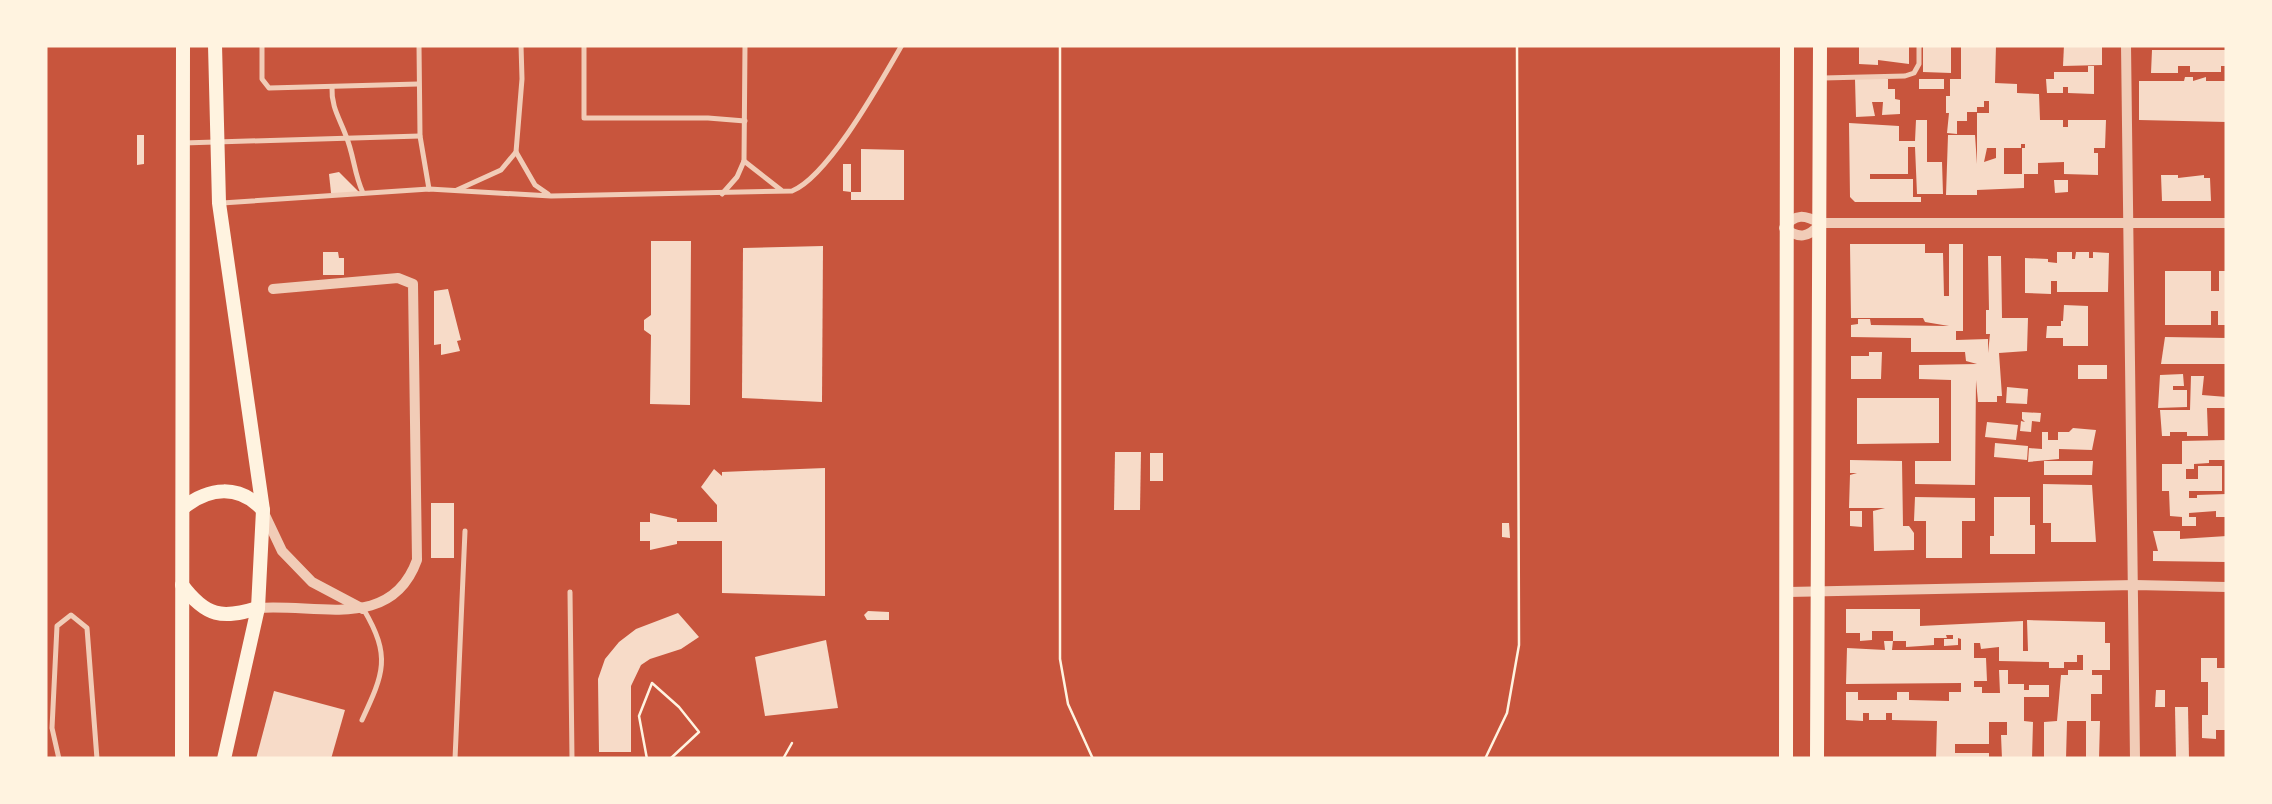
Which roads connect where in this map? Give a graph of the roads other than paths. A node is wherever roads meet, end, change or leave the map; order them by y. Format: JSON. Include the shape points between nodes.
{"nodes":[{"id":1,"x":183,"y":45,"type":"edge"},
{"id":2,"x":215,"y":45,"type":"edge"},
{"id":3,"x":262,"y":45,"type":"edge"},
{"id":4,"x":419,"y":45,"type":"edge"},
{"id":5,"x":521,"y":45,"type":"edge"},
{"id":6,"x":584,"y":45,"type":"edge"},
{"id":7,"x":745,"y":45,"type":"edge"},
{"id":8,"x":902,"y":45,"type":"edge"},
{"id":9,"x":1787,"y":45,"type":"edge"},
{"id":10,"x":1820,"y":45,"type":"edge"},
{"id":11,"x":1918,"y":45,"type":"edge"},
{"id":12,"x":2126,"y":45,"type":"edge"},
{"id":13,"x":1820,"y":78,"type":"junction"},
{"id":14,"x":418,"y":84,"type":"junction"},
{"id":15,"x":332,"y":86,"type":"junction"},
{"id":16,"x":745,"y":121,"type":"junction"},
{"id":17,"x":420,"y":136,"type":"junction"},
{"id":18,"x":348,"y":140,"type":"junction"},
{"id":19,"x":183,"y":143,"type":"junction"},
{"id":20,"x":217,"y":143,"type":"junction"},
{"id":21,"x":516,"y":152,"type":"junction"},
{"id":22,"x":744,"y":161,"type":"junction"},
{"id":23,"x":429,"y":189,"type":"junction"},
{"id":24,"x":455,"y":190,"type":"junction"},
{"id":25,"x":784,"y":192,"type":"junction"},
{"id":26,"x":363,"y":193,"type":"junction"},
{"id":27,"x":722,"y":194,"type":"junction"},
{"id":28,"x":550,"y":196,"type":"junction"},
{"id":29,"x":220,"y":203,"type":"junction"},
{"id":30,"x":1820,"y":223,"type":"junction"},
{"id":31,"x":2128,"y":223,"type":"junction"},
{"id":32,"x":2227,"y":223,"type":"edge"},
{"id":33,"x":1784,"y":228,"type":"junction"},
{"id":34,"x":273,"y":290,"type":"dead end"},
{"id":35,"x":182,"y":508,"type":"junction"},
{"id":36,"x":263,"y":510,"type":"junction"},
{"id":37,"x":465,"y":531,"type":"dead end"},
{"id":38,"x":182,"y":584,"type":"junction"},
{"id":39,"x":2135,"y":585,"type":"junction"},
{"id":40,"x":2227,"y":587,"type":"edge"},
{"id":41,"x":570,"y":592,"type":"dead end"},
{"id":42,"x":1788,"y":592,"type":"junction"},
{"id":43,"x":1820,"y":594,"type":"junction"},
{"id":44,"x":258,"y":608,"type":"junction"},
{"id":45,"x":364,"y":610,"type":"junction"},
{"id":46,"x":362,"y":720,"type":"dead end"},
{"id":47,"x":59,"y":759,"type":"edge"},
{"id":48,"x":96,"y":759,"type":"edge"},
{"id":49,"x":182,"y":759,"type":"edge"},
{"id":50,"x":224,"y":759,"type":"edge"},
{"id":51,"x":455,"y":759,"type":"edge"},
{"id":52,"x":572,"y":759,"type":"edge"},
{"id":53,"x":1786,"y":759,"type":"edge"},
{"id":54,"x":1817,"y":759,"type":"edge"},
{"id":55,"x":2135,"y":759,"type":"edge"}],
"edges":[{"from":1,"to":19,"type":"main road"},
{"from":2,"to":20,"type":"main road"},
{"from":3,"to":15,"type":"lane","via":[[262,79],[269,88]]},
{"from":4,"to":14,"type":"lane"},
{"from":5,"to":21,"type":"lane"},
{"from":6,"to":16,"type":"lane","via":[[584,118]]},
{"from":7,"to":16,"type":"lane"},
{"from":8,"to":25,"type":"lane","via":[[825,163],[800,188]]},
{"from":9,"to":33,"type":"main road"},
{"from":10,"to":13,"type":"main road"},
{"from":11,"to":13,"type":"lane","via":[[1914,73]]},
{"from":12,"to":31,"type":"street"},
{"from":13,"to":30,"type":"main road"},
{"from":14,"to":15,"type":"lane"},
{"from":14,"to":17,"type":"lane"},
{"from":15,"to":18,"type":"lane"},
{"from":16,"to":22,"type":"lane"},
{"from":17,"to":18,"type":"lane"},
{"from":17,"to":23,"type":"lane"},
{"from":18,"to":20,"type":"lane"},
{"from":18,"to":26,"type":"lane"},
{"from":19,"to":20,"type":"lane"},
{"from":19,"to":35,"type":"main road"},
{"from":20,"to":29,"type":"main road"},
{"from":21,"to":24,"type":"lane","via":[[502,170]]},
{"from":21,"to":28,"type":"lane"},
{"from":22,"to":25,"type":"lane"},
{"from":22,"to":27,"type":"lane"},
{"from":23,"to":24,"type":"lane"},
{"from":23,"to":26,"type":"lane"},
{"from":24,"to":28,"type":"lane"},
{"from":25,"to":27,"type":"lane"},
{"from":26,"to":29,"type":"lane"},
{"from":27,"to":28,"type":"lane"},
{"from":29,"to":36,"type":"main road"},
{"from":30,"to":31,"type":"street"},
{"from":30,"to":33,"type":"street","via":[[1800,216]]},
{"from":30,"to":33,"type":"street","via":[[1803,236]]},
{"from":30,"to":43,"type":"main road"},
{"from":31,"to":32,"type":"street"},
{"from":31,"to":39,"type":"street"},
{"from":33,"to":42,"type":"main road"},
{"from":34,"to":45,"type":"street","via":[[398,278],[413,284],[418,560],[401,589]]},
{"from":35,"to":36,"type":"main road","via":[[225,490],[250,496]]},
{"from":35,"to":38,"type":"main road"},
{"from":36,"to":44,"type":"main road"},
{"from":36,"to":45,"type":"street","via":[[282,551],[312,582]]},
{"from":37,"to":51,"type":"lane"},
{"from":38,"to":44,"type":"main road","via":[[218,614]]},
{"from":38,"to":49,"type":"main road"},
{"from":39,"to":40,"type":"street"},
{"from":39,"to":43,"type":"street"},
{"from":39,"to":55,"type":"street"},
{"from":41,"to":52,"type":"lane"},
{"from":42,"to":43,"type":"street"},
{"from":42,"to":53,"type":"main road"},
{"from":43,"to":54,"type":"main road"},
{"from":44,"to":45,"type":"street"},
{"from":44,"to":50,"type":"main road"},
{"from":45,"to":46,"type":"lane","via":[[380,637],[382,658]]},
{"from":47,"to":48,"type":"lane","via":[[52,728],[56,626],[70,614],[87,628]]}]}
